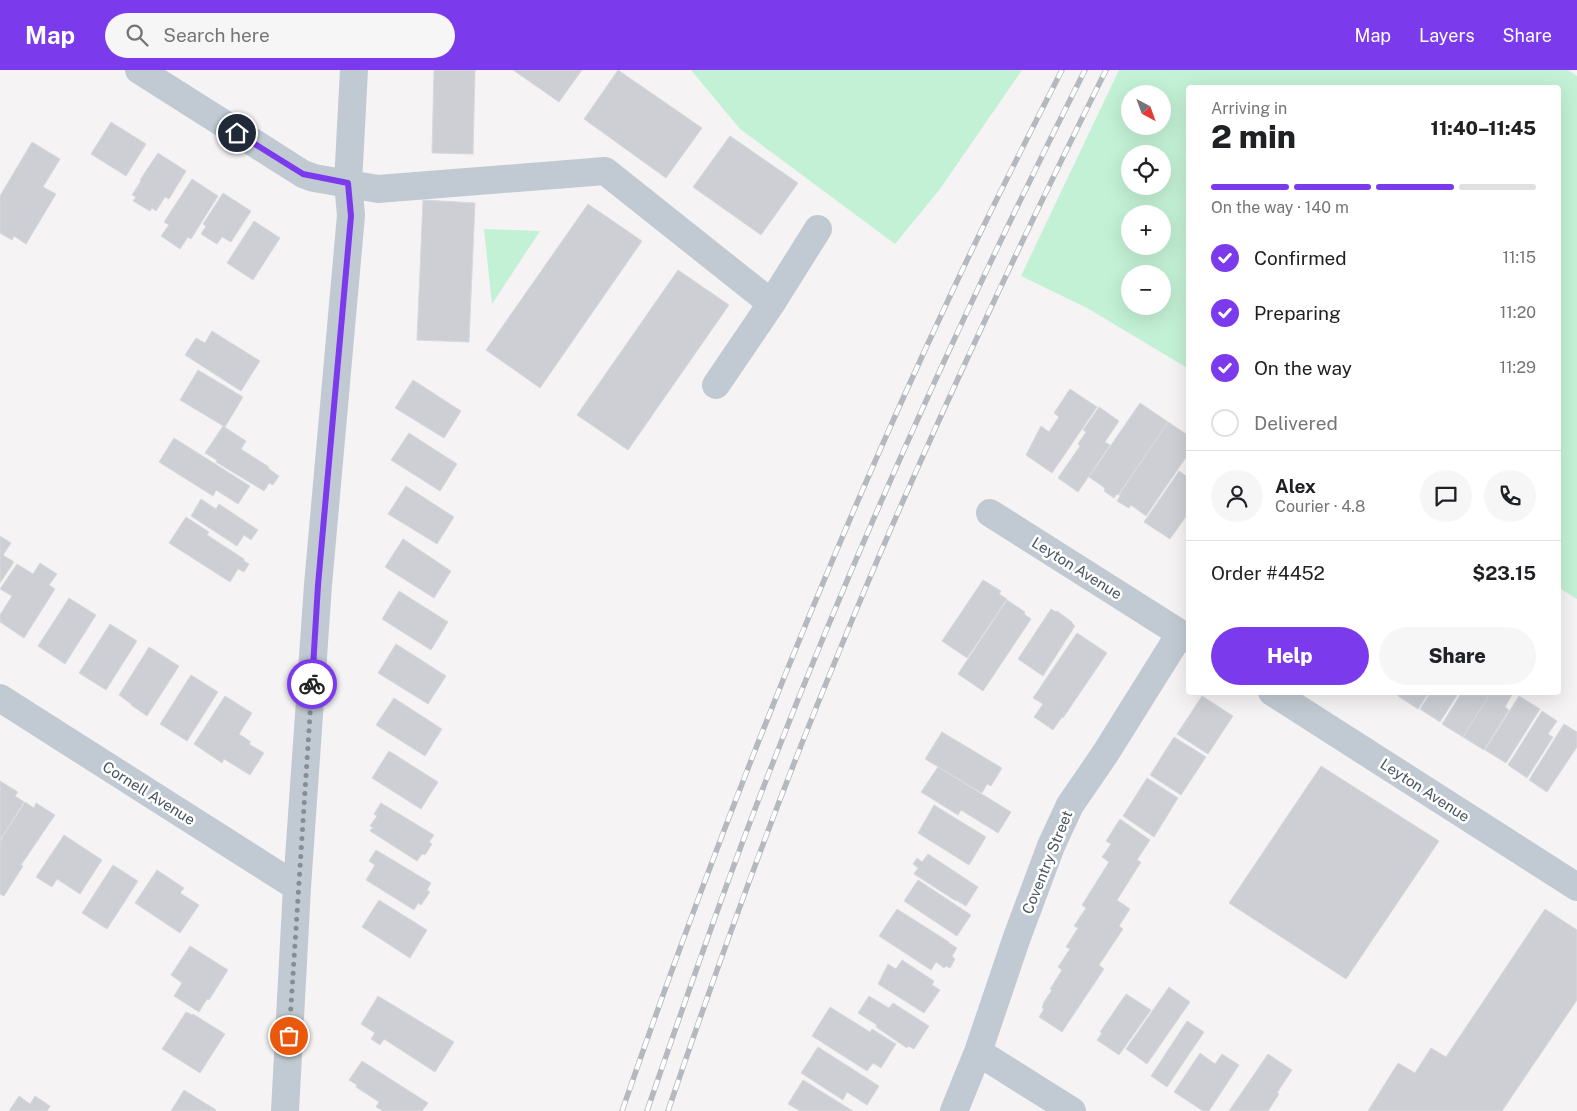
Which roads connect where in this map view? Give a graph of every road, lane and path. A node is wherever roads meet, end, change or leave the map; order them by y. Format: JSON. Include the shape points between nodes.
{"nodes":[{"id":1,"x":139,"y":70,"type":"edge"},
{"id":2,"x":354,"y":70,"type":"edge"},
{"id":3,"x":348,"y":183,"type":"junction"},
{"id":4,"x":818,"y":229,"type":"dead end"},
{"id":5,"x":771,"y":304,"type":"junction"},
{"id":6,"x":716,"y":385,"type":"dead end"},
{"id":7,"x":990,"y":513,"type":"dead end"},
{"id":8,"x":1185,"y":636,"type":"edge"},
{"id":9,"x":1277,"y":695,"type":"edge"},
{"id":10,"x":0,"y":698,"type":"edge"},
{"id":11,"x":298,"y":887,"type":"junction"},
{"id":12,"x":1577,"y":887,"type":"edge"},
{"id":13,"x":978,"y":1052,"type":"junction"},
{"id":14,"x":285,"y":1111,"type":"edge"},
{"id":15,"x":954,"y":1111,"type":"edge"},
{"id":16,"x":1072,"y":1111,"type":"edge"}],
"edges":[{"from":1,"to":3,"type":"street","via":[[303,174]]},
{"from":2,"to":3,"type":"street"},
{"from":3,"to":5,"type":"street","via":[[378,188],[605,171]]},
{"from":3,"to":11,"type":"street","via":[[351,216],[318,585]]},
{"from":4,"to":5,"type":"street"},
{"from":5,"to":6,"type":"street"},
{"from":7,"to":8,"type":"street","name":"Leyton Avenue"},
{"from":8,"to":13,"type":"street","name":"Coventry Street","via":[[1070,805],[1017,937]]},
{"from":9,"to":12,"type":"street","name":"Leyton Avenue"},
{"from":10,"to":11,"type":"street","name":"Cornell Avenue"},
{"from":11,"to":14,"type":"street"},
{"from":13,"to":15,"type":"street","name":"Coventry Street"},
{"from":13,"to":16,"type":"street"}]}
